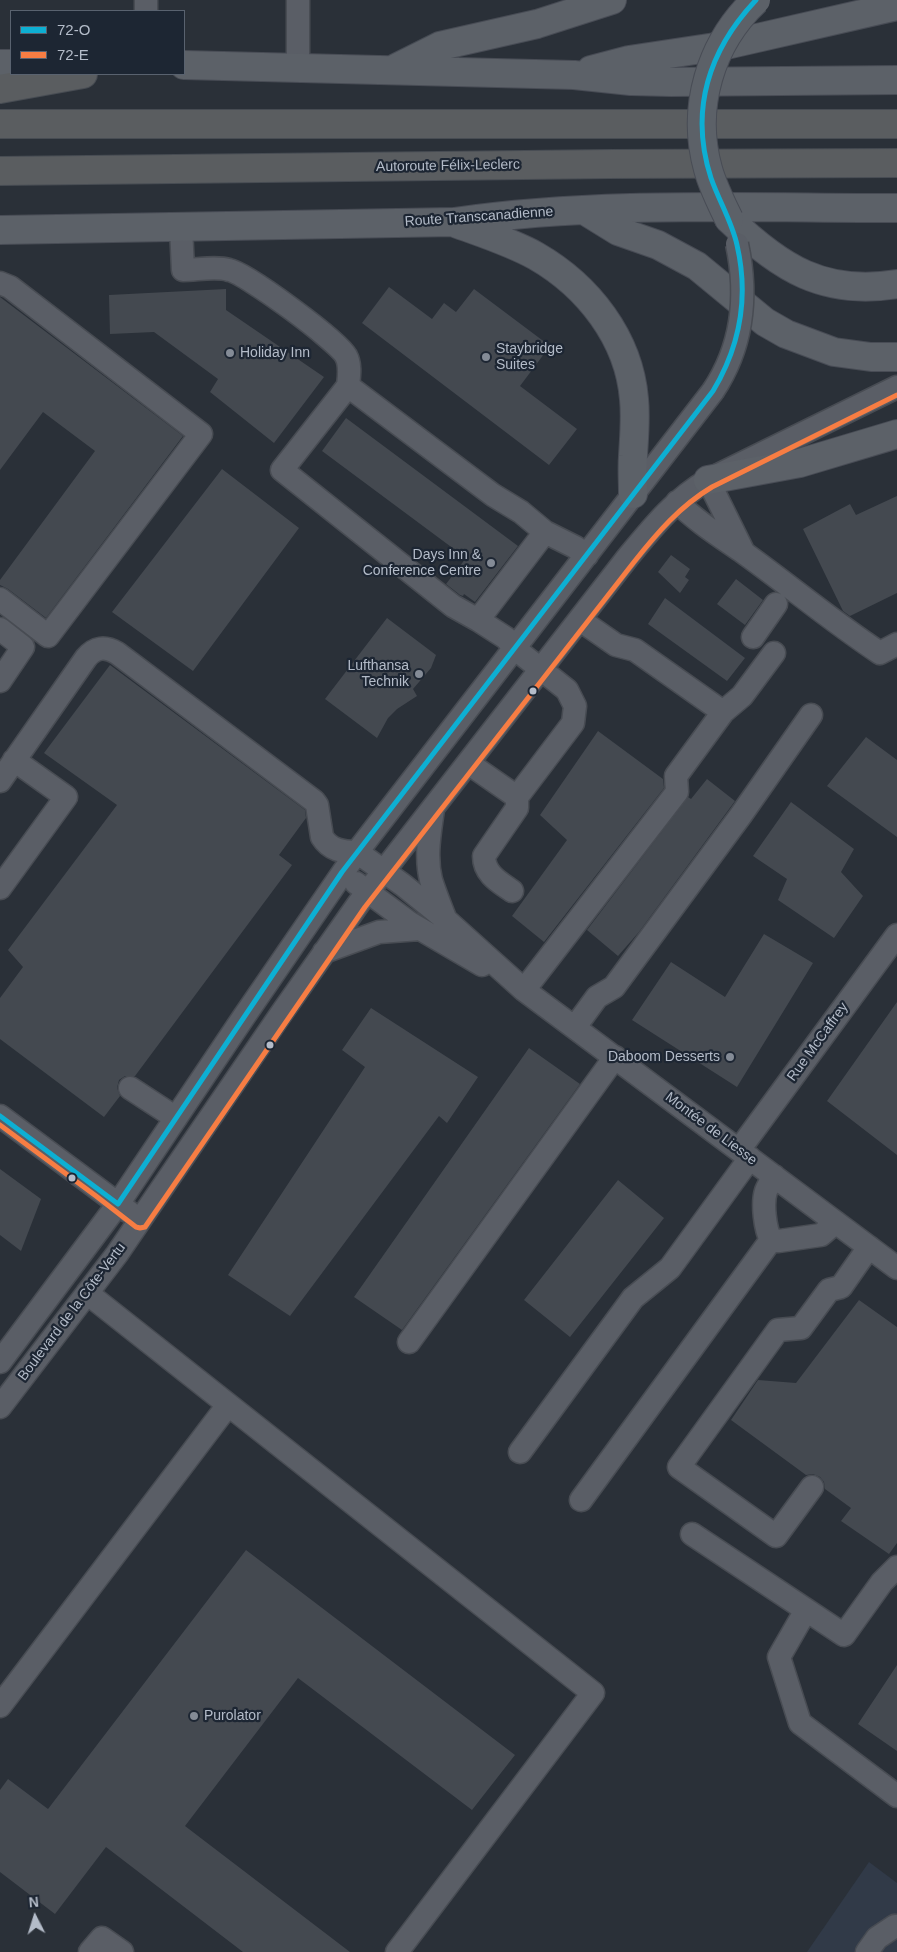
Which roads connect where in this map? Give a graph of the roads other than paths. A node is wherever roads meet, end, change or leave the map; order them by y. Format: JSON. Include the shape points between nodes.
{"nodes":[{"id":1,"x":298,"y":0,"type":"edge"},
{"id":2,"x":612,"y":0,"type":"edge"},
{"id":3,"x":756,"y":0,"type":"edge"},
{"id":4,"x":897,"y":6,"type":"edge"},
{"id":5,"x":185,"y":65,"type":"edge"},
{"id":6,"x":298,"y":68,"type":"junction"},
{"id":7,"x":392,"y":70,"type":"junction"},
{"id":8,"x":77,"y":75,"type":"edge"},
{"id":9,"x":574,"y":75,"type":"junction"},
{"id":10,"x":897,"y":80,"type":"edge"},
{"id":11,"x":0,"y":89,"type":"edge"},
{"id":12,"x":0,"y":124,"type":"edge"},
{"id":13,"x":897,"y":124,"type":"edge"},
{"id":14,"x":897,"y":163,"type":"edge"},
{"id":15,"x":0,"y":170,"type":"edge"},
{"id":16,"x":897,"y":208,"type":"edge"},
{"id":17,"x":584,"y":210,"type":"junction"},
{"id":18,"x":729,"y":219,"type":"junction"},
{"id":19,"x":454,"y":222,"type":"junction"},
{"id":20,"x":181,"y":227,"type":"junction"},
{"id":21,"x":0,"y":230,"type":"edge"},
{"id":22,"x":0,"y":283,"type":"edge"},
{"id":23,"x":897,"y":284,"type":"edge"},
{"id":24,"x":897,"y":357,"type":"edge"},
{"id":25,"x":348,"y":386,"type":"junction"},
{"id":26,"x":897,"y":387,"type":"edge"},
{"id":27,"x":897,"y":434,"type":"edge"},
{"id":28,"x":708,"y":480,"type":"junction"},
{"id":29,"x":633,"y":494,"type":"junction"},
{"id":30,"x":676,"y":502,"type":"junction"},
{"id":31,"x":545,"y":532,"type":"junction"},
{"id":32,"x":744,"y":554,"type":"junction"},
{"id":33,"x":587,"y":555,"type":"junction"},
{"id":34,"x":0,"y":599,"type":"edge"},
{"id":35,"x":776,"y":604,"type":"dead end"},
{"id":36,"x":478,"y":620,"type":"junction"},
{"id":37,"x":580,"y":620,"type":"junction"},
{"id":38,"x":0,"y":629,"type":"edge"},
{"id":39,"x":753,"y":637,"type":"dead end"},
{"id":40,"x":897,"y":644,"type":"edge"},
{"id":41,"x":514,"y":648,"type":"junction"},
{"id":42,"x":774,"y":653,"type":"dead end"},
{"id":43,"x":541,"y":669,"type":"junction"},
{"id":44,"x":0,"y":681,"type":"edge"},
{"id":45,"x":723,"y":712,"type":"junction"},
{"id":46,"x":811,"y":714,"type":"dead end"},
{"id":47,"x":14,"y":760,"type":"junction"},
{"id":48,"x":468,"y":763,"type":"junction"},
{"id":49,"x":0,"y":781,"type":"edge"},
{"id":50,"x":517,"y":797,"type":"junction"},
{"id":51,"x":433,"y":808,"type":"junction"},
{"id":52,"x":346,"y":859,"type":"junction"},
{"id":53,"x":384,"y":871,"type":"junction"},
{"id":54,"x":0,"y":888,"type":"edge"},
{"id":55,"x":512,"y":891,"type":"dead end"},
{"id":56,"x":367,"y":892,"type":"junction"},
{"id":57,"x":445,"y":919,"type":"junction"},
{"id":58,"x":420,"y":929,"type":"junction"},
{"id":59,"x":897,"y":935,"type":"edge"},
{"id":60,"x":324,"y":952,"type":"junction"},
{"id":61,"x":524,"y":990,"type":"junction"},
{"id":62,"x":575,"y":1027,"type":"junction"},
{"id":63,"x":615,"y":1057,"type":"junction"},
{"id":64,"x":130,"y":1088,"type":"dead end"},
{"id":65,"x":0,"y":1116,"type":"edge"},
{"id":66,"x":176,"y":1118,"type":"junction"},
{"id":67,"x":744,"y":1154,"type":"junction"},
{"id":68,"x":774,"y":1176,"type":"junction"},
{"id":69,"x":118,"y":1204,"type":"junction"},
{"id":70,"x":140,"y":1221,"type":"junction"},
{"id":71,"x":835,"y":1222,"type":"junction"},
{"id":72,"x":771,"y":1240,"type":"junction"},
{"id":73,"x":869,"y":1247,"type":"junction"},
{"id":74,"x":897,"y":1268,"type":"edge"},
{"id":75,"x":87,"y":1293,"type":"junction"},
{"id":76,"x":409,"y":1342,"type":"dead end"},
{"id":77,"x":0,"y":1362,"type":"edge"},
{"id":78,"x":228,"y":1405,"type":"junction"},
{"id":79,"x":0,"y":1407,"type":"edge"},
{"id":80,"x":520,"y":1452,"type":"dead end"},
{"id":81,"x":812,"y":1487,"type":"dead end"},
{"id":82,"x":581,"y":1500,"type":"dead end"},
{"id":83,"x":692,"y":1534,"type":"dead end"},
{"id":84,"x":897,"y":1567,"type":"edge"},
{"id":85,"x":806,"y":1610,"type":"junction"},
{"id":86,"x":0,"y":1706,"type":"edge"},
{"id":87,"x":897,"y":1796,"type":"edge"},
{"id":88,"x":897,"y":1927,"type":"edge"},
{"id":89,"x":90,"y":1952,"type":"edge"},
{"id":90,"x":122,"y":1952,"type":"edge"},
{"id":91,"x":397,"y":1952,"type":"edge"},
{"id":92,"x":867,"y":1952,"type":"edge"}],
"edges":[{"from":1,"to":6,"type":"street"},
{"from":2,"to":7,"type":"main road","via":[[537,24],[440,46]]},
{"from":3,"to":18,"type":"main road","name":"Boulevard de la Côte-Vertu","bridge":true,"via":[[733,25],[720,46],[703,98],[708,169]]},
{"from":4,"to":9,"type":"main road","via":[[722,46],[630,60]]},
{"from":5,"to":6,"type":"main road"},
{"from":6,"to":7,"type":"main road"},
{"from":7,"to":9,"type":"main road"},
{"from":8,"to":11,"type":"highway"},
{"from":9,"to":10,"type":"main road","via":[[631,81]]},
{"from":12,"to":13,"type":"highway"},
{"from":14,"to":15,"type":"highway","name":"Autoroute Félix-Leclerc"},
{"from":16,"to":17,"type":"main road","name":"Route Transcanadienne"},
{"from":17,"to":19,"type":"main road","name":"Route Transcanadienne","via":[[509,214]]},
{"from":17,"to":24,"type":"main road","via":[[618,231],[658,245],[697,266],[765,322],[792,337],[834,352]]},
{"from":18,"to":23,"type":"main road","via":[[764,251],[798,272],[826,282],[868,287]]},
{"from":18,"to":29,"type":"street","name":"Boulevard de la Côte-Vertu","bridge":true,"via":[[741,264],[742,311],[734,350],[713,391]]},
{"from":19,"to":20,"type":"main road","name":"Route Transcanadienne"},
{"from":19,"to":29,"type":"main road","via":[[519,248],[552,266],[584,292],[608,323],[623,354],[634,396]]},
{"from":20,"to":21,"type":"main road","name":"Route Transcanadienne"},
{"from":20,"to":25,"type":"street","via":[[183,270],[228,269],[254,282],[345,354],[349,364]]},
{"from":22,"to":34,"type":"street","via":[[10,287],[201,434],[48,636]]},
{"from":25,"to":31,"type":"street"},
{"from":25,"to":36,"type":"street","via":[[282,470],[453,606]]},
{"from":26,"to":28,"type":"street","name":"Boulevard de la Côte-Vertu"},
{"from":27,"to":28,"type":"main road","via":[[800,463]]},
{"from":28,"to":30,"type":"street","name":"Boulevard de la Côte-Vertu"},
{"from":28,"to":32,"type":"street"},
{"from":29,"to":33,"type":"street","name":"Boulevard de la Côte-Vertu"},
{"from":30,"to":32,"type":"street","via":[[690,516]]},
{"from":30,"to":37,"type":"street","name":"Boulevard de la Côte-Vertu","via":[[632,552]]},
{"from":31,"to":33,"type":"street"},
{"from":31,"to":36,"type":"street"},
{"from":32,"to":40,"type":"street","via":[[880,653]]},
{"from":33,"to":41,"type":"street","name":"Boulevard de la Côte-Vertu"},
{"from":35,"to":39,"type":"street"},
{"from":36,"to":41,"type":"street","via":[[506,638]]},
{"from":37,"to":43,"type":"street","name":"Boulevard de la Côte-Vertu"},
{"from":37,"to":45,"type":"street","via":[[616,645],[635,650]]},
{"from":38,"to":44,"type":"street","via":[[23,647]]},
{"from":41,"to":43,"type":"street"},
{"from":41,"to":52,"type":"street","name":"Boulevard de la Côte-Vertu"},
{"from":42,"to":45,"type":"street","via":[[742,696]]},
{"from":43,"to":48,"type":"street","name":"Boulevard de la Côte-Vertu"},
{"from":43,"to":50,"type":"street","via":[[567,690],[575,706],[574,723]]},
{"from":45,"to":61,"type":"street","via":[[676,776],[677,792]]},
{"from":46,"to":62,"type":"street","via":[[614,987],[597,997]]},
{"from":47,"to":49,"type":"street"},
{"from":47,"to":52,"type":"street","via":[[86,658],[95,650],[107,648],[314,801],[324,841]]},
{"from":47,"to":54,"type":"street","via":[[66,797]]},
{"from":48,"to":50,"type":"street"},
{"from":48,"to":51,"type":"street","name":"Boulevard de la Côte-Vertu"},
{"from":50,"to":55,"type":"street","via":[[517,808],[484,856],[484,863],[493,878]]},
{"from":51,"to":53,"type":"street","name":"Boulevard de la Côte-Vertu"},
{"from":51,"to":57,"type":"street","via":[[429,864],[431,880]]},
{"from":52,"to":53,"type":"street","name":"Montée de Liesse"},
{"from":52,"to":56,"type":"street","name":"Montée de Liesse"},
{"from":52,"to":66,"type":"street","name":"Boulevard de la Côte-Vertu"},
{"from":53,"to":56,"type":"street","name":"Boulevard de la Côte-Vertu"},
{"from":53,"to":57,"type":"street","name":"Montée de Liesse"},
{"from":56,"to":58,"type":"street","name":"Montée de Liesse"},
{"from":56,"to":60,"type":"street","name":"Boulevard de la Côte-Vertu"},
{"from":57,"to":61,"type":"street","name":"Montée de Liesse"},
{"from":58,"to":60,"type":"street","via":[[380,932]]},
{"from":58,"to":61,"type":"street","name":"Montée de Liesse"},
{"from":59,"to":67,"type":"street","name":"Rue McCaffrey"},
{"from":60,"to":70,"type":"street","name":"Boulevard de la Côte-Vertu"},
{"from":61,"to":62,"type":"street","name":"Montée de Liesse"},
{"from":62,"to":63,"type":"street","name":"Montée de Liesse"},
{"from":63,"to":67,"type":"street","name":"Montée de Liesse"},
{"from":63,"to":76,"type":"street"},
{"from":64,"to":66,"type":"street"},
{"from":65,"to":69,"type":"street"},
{"from":66,"to":69,"type":"street","name":"Boulevard de la Côte-Vertu"},
{"from":67,"to":68,"type":"street","name":"Montée de Liesse"},
{"from":67,"to":80,"type":"street","name":"Rue McCaffrey","via":[[670,1268],[633,1298]]},
{"from":68,"to":71,"type":"street","name":"Montée de Liesse"},
{"from":68,"to":72,"type":"street","via":[[765,1200],[767,1233]]},
{"from":69,"to":70,"type":"street"},
{"from":69,"to":77,"type":"street","name":"Boulevard de la Côte-Vertu"},
{"from":70,"to":75,"type":"street","name":"Boulevard de la Côte-Vertu"},
{"from":71,"to":72,"type":"street","via":[[821,1235]]},
{"from":71,"to":73,"type":"street","name":"Montée de Liesse"},
{"from":72,"to":82,"type":"street"},
{"from":73,"to":74,"type":"street","name":"Montée de Liesse"},
{"from":73,"to":81,"type":"street","via":[[841,1287],[829,1290],[801,1328],[778,1330],[679,1467],[776,1536]]},
{"from":75,"to":78,"type":"street"},
{"from":75,"to":79,"type":"street","name":"Boulevard de la Côte-Vertu"},
{"from":78,"to":86,"type":"street"},
{"from":78,"to":91,"type":"street","via":[[593,1693]]},
{"from":83,"to":85,"type":"street"},
{"from":84,"to":85,"type":"street","via":[[882,1582],[844,1635]]},
{"from":85,"to":87,"type":"street","via":[[779,1657],[800,1723]]},
{"from":88,"to":92,"type":"street","via":[[877,1938]]},
{"from":89,"to":90,"type":"street","via":[[102,1938]]}]}
